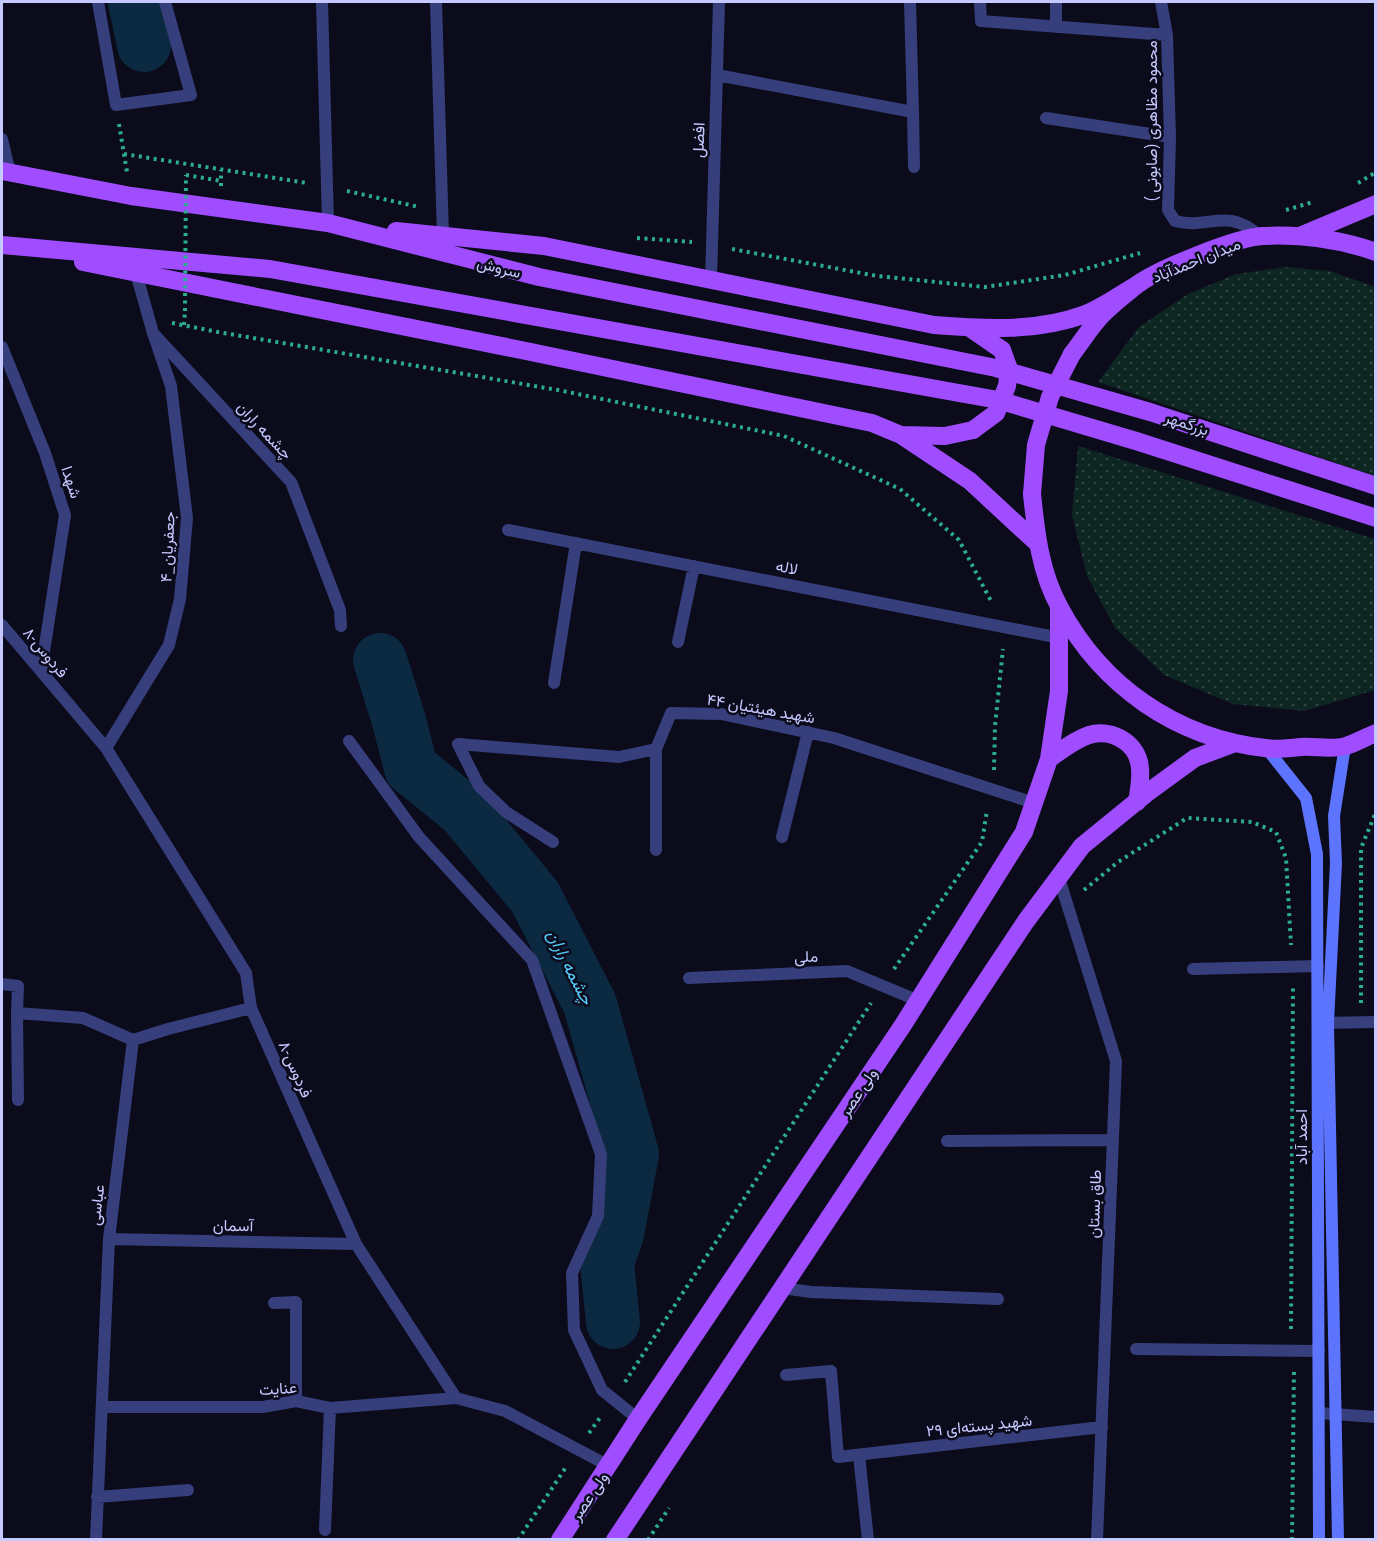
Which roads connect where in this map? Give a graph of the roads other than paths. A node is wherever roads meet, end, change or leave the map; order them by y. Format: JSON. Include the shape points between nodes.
{"nodes":[{"id":1,"x":98,"y":2,"type":"edge"},
{"id":2,"x":165,"y":2,"type":"edge"},
{"id":3,"x":322,"y":2,"type":"edge"},
{"id":4,"x":436,"y":2,"type":"edge"},
{"id":5,"x":719,"y":2,"type":"edge"},
{"id":6,"x":910,"y":2,"type":"edge"},
{"id":7,"x":980,"y":2,"type":"edge"},
{"id":8,"x":1056,"y":2,"type":"edge"},
{"id":9,"x":1161,"y":2,"type":"edge"},
{"id":10,"x":1056,"y":27,"type":"junction"},
{"id":11,"x":1167,"y":35,"type":"junction"},
{"id":12,"x":717,"y":75,"type":"junction"},
{"id":13,"x":913,"y":112,"type":"junction"},
{"id":14,"x":1047,"y":118,"type":"dead end"},
{"id":15,"x":1170,"y":137,"type":"junction"},
{"id":16,"x":2,"y":139,"type":"edge"},
{"id":17,"x":914,"y":167,"type":"dead end"},
{"id":18,"x":6,"y":172,"type":"edge"},
{"id":19,"x":1376,"y":204,"type":"edge"},
{"id":20,"x":328,"y":223,"type":"junction"},
{"id":21,"x":443,"y":236,"type":"junction"},
{"id":22,"x":1260,"y":236,"type":"junction"},
{"id":23,"x":1302,"y":236,"type":"junction"},
{"id":24,"x":2,"y":245,"type":"edge"},
{"id":25,"x":1376,"y":252,"type":"edge"},
{"id":26,"x":136,"y":273,"type":"junction"},
{"id":27,"x":711,"y":280,"type":"junction"},
{"id":28,"x":1140,"y":283,"type":"junction"},
{"id":29,"x":970,"y":328,"type":"junction"},
{"id":30,"x":153,"y":333,"type":"junction"},
{"id":31,"x":2,"y":347,"type":"edge"},
{"id":32,"x":996,"y":368,"type":"joint"},
{"id":33,"x":902,"y":435,"type":"junction"},
{"id":34,"x":1376,"y":486,"type":"edge"},
{"id":35,"x":1376,"y":518,"type":"edge"},
{"id":36,"x":508,"y":530,"type":"dead end"},
{"id":37,"x":576,"y":543,"type":"junction"},
{"id":38,"x":1037,"y":543,"type":"junction"},
{"id":39,"x":694,"y":566,"type":"junction"},
{"id":40,"x":1059,"y":607,"type":"junction"},
{"id":41,"x":2,"y":625,"type":"edge"},
{"id":42,"x":341,"y":626,"type":"dead end"},
{"id":43,"x":1060,"y":638,"type":"junction"},
{"id":44,"x":678,"y":642,"type":"dead end"},
{"id":45,"x":41,"y":671,"type":"junction"},
{"id":46,"x":554,"y":683,"type":"dead end"},
{"id":47,"x":808,"y":732,"type":"junction"},
{"id":48,"x":1376,"y":733,"type":"edge"},
{"id":49,"x":350,"y":741,"type":"dead end"},
{"id":50,"x":1235,"y":743,"type":"junction"},
{"id":51,"x":1345,"y":747,"type":"junction"},
{"id":52,"x":106,"y":748,"type":"junction"},
{"id":53,"x":656,"y":749,"type":"junction"},
{"id":54,"x":1267,"y":749,"type":"junction"},
{"id":55,"x":1049,"y":759,"type":"junction"},
{"id":56,"x":1137,"y":802,"type":"junction"},
{"id":57,"x":1034,"y":804,"type":"junction"},
{"id":58,"x":782,"y":837,"type":"dead end"},
{"id":59,"x":553,"y":842,"type":"dead end"},
{"id":60,"x":657,"y":849,"type":"dead end"},
{"id":61,"x":1059,"y":878,"type":"junction"},
{"id":62,"x":1318,"y":966,"type":"junction"},
{"id":63,"x":1193,"y":969,"type":"dead end"},
{"id":64,"x":689,"y":978,"type":"dead end"},
{"id":65,"x":2,"y":984,"type":"edge"},
{"id":66,"x":918,"y":1001,"type":"junction"},
{"id":67,"x":252,"y":1008,"type":"junction"},
{"id":68,"x":17,"y":1013,"type":"junction"},
{"id":69,"x":1376,"y":1022,"type":"edge"},
{"id":70,"x":1323,"y":1023,"type":"junction"},
{"id":71,"x":133,"y":1040,"type":"junction"},
{"id":72,"x":18,"y":1100,"type":"dead end"},
{"id":73,"x":1113,"y":1140,"type":"junction"},
{"id":74,"x":947,"y":1141,"type":"dead end"},
{"id":75,"x":109,"y":1239,"type":"junction"},
{"id":76,"x":356,"y":1244,"type":"junction"},
{"id":77,"x":782,"y":1288,"type":"junction"},
{"id":78,"x":998,"y":1299,"type":"dead end"},
{"id":79,"x":274,"y":1303,"type":"dead end"},
{"id":80,"x":1136,"y":1349,"type":"dead end"},
{"id":81,"x":1319,"y":1351,"type":"junction"},
{"id":82,"x":786,"y":1375,"type":"dead end"},
{"id":83,"x":456,"y":1398,"type":"junction"},
{"id":84,"x":296,"y":1401,"type":"junction"},
{"id":85,"x":102,"y":1407,"type":"junction"},
{"id":86,"x":330,"y":1408,"type":"junction"},
{"id":87,"x":1319,"y":1413,"type":"junction"},
{"id":88,"x":1337,"y":1414,"type":"junction"},
{"id":89,"x":1376,"y":1417,"type":"edge"},
{"id":90,"x":638,"y":1419,"type":"junction"},
{"id":91,"x":1102,"y":1427,"type":"junction"},
{"id":92,"x":859,"y":1455,"type":"junction"},
{"id":93,"x":609,"y":1466,"type":"junction"},
{"id":94,"x":188,"y":1490,"type":"dead end"},
{"id":95,"x":96,"y":1497,"type":"junction"},
{"id":96,"x":325,"y":1530,"type":"dead end"},
{"id":97,"x":96,"y":1539,"type":"edge"},
{"id":98,"x":560,"y":1539,"type":"edge"},
{"id":99,"x":615,"y":1539,"type":"edge"},
{"id":100,"x":868,"y":1539,"type":"edge"},
{"id":101,"x":1097,"y":1539,"type":"edge"},
{"id":102,"x":1319,"y":1539,"type":"edge"},
{"id":103,"x":1338,"y":1539,"type":"edge"}],
"edges":[{"from":1,"to":2,"type":"street","via":[[116,105],[191,95]]},
{"from":3,"to":20,"type":"street"},
{"from":4,"to":21,"type":"street"},
{"from":5,"to":12,"type":"street","name":"افضل"},
{"from":6,"to":13,"type":"street"},
{"from":7,"to":10,"type":"street","via":[[981,21]]},
{"from":8,"to":10,"type":"street"},
{"from":9,"to":11,"type":"street","name":"محمود مظاهری (صابونی )"},
{"from":10,"to":11,"type":"street"},
{"from":11,"to":15,"type":"street","name":"محمود مظاهری (صابونی )"},
{"from":12,"to":13,"type":"street"},
{"from":12,"to":27,"type":"street","name":"افضل"},
{"from":13,"to":17,"type":"street"},
{"from":14,"to":15,"type":"street"},
{"from":15,"to":22,"type":"street","name":"محمود مظاهری (صابونی )","via":[[1168,210],[1174,221],[1188,224],[1234,220]]},
{"from":16,"to":18,"type":"street"},
{"from":18,"to":20,"type":"main road","name":"سروش","via":[[131,196]]},
{"from":19,"to":23,"type":"main road"},
{"from":20,"to":21,"type":"main road"},
{"from":20,"to":32,"type":"main road","name":"سروش","via":[[539,277]]},
{"from":21,"to":27,"type":"main road","via":[[544,246]]},
{"from":22,"to":23,"type":"main road","name":"میدان احمدآباد"},
{"from":22,"to":28,"type":"main road","name":"میدان احمدآباد","via":[[1184,261]]},
{"from":23,"to":25,"type":"main road","name":"میدان احمدآباد","via":[[1348,242]]},
{"from":24,"to":26,"type":"main road"},
{"from":24,"to":35,"type":"main road","name":"بزرگمهر","via":[[270,269],[998,400]]},
{"from":26,"to":30,"type":"street","name":"چشمه راران"},
{"from":26,"to":33,"type":"main road","via":[[872,423]]},
{"from":27,"to":29,"type":"main road","via":[[934,325]]},
{"from":28,"to":29,"type":"main road","via":[[1085,315],[1053,324]]},
{"from":28,"to":38,"type":"main road","name":"میدان احمدآباد","bridge":true,"via":[[1102,315],[1072,354],[1050,398],[1036,445],[1032,494]]},
{"from":29,"to":33,"type":"main road","bridge":true,"via":[[1002,350],[1009,369],[996,413],[973,430],[945,436]]},
{"from":30,"to":42,"type":"street","name":"چشمه راران","via":[[291,482],[340,610]]},
{"from":30,"to":52,"type":"street","name":"۴_جعفریان","via":[[171,386],[187,518],[180,599],[169,645]]},
{"from":31,"to":45,"type":"street","name":"شهدا","via":[[45,453],[65,515]]},
{"from":32,"to":34,"type":"main road","name":"بزرگمهر","via":[[1150,412]]},
{"from":33,"to":38,"type":"main road","via":[[970,482]]},
{"from":36,"to":37,"type":"street","name":"لاله"},
{"from":37,"to":39,"type":"street","name":"لاله"},
{"from":37,"to":46,"type":"street"},
{"from":38,"to":40,"type":"main road","name":"میدان احمدآباد"},
{"from":39,"to":43,"type":"street","name":"لاله"},
{"from":39,"to":44,"type":"street"},
{"from":40,"to":43,"type":"main road","name":"ولی عصر"},
{"from":40,"to":50,"type":"main road","name":"میدان احمدآباد","via":[[1090,655],[1132,696],[1180,725]]},
{"from":41,"to":45,"type":"street","name":"۸-فردوس"},
{"from":43,"to":55,"type":"main road","name":"ولی عصر","via":[[1059,691]]},
{"from":45,"to":52,"type":"street","name":"۸-فردوس"},
{"from":47,"to":53,"type":"street","name":"شهید هیئتیان ۴۴","via":[[721,714],[671,713]]},
{"from":47,"to":57,"type":"street","name":"شهید هیئتیان ۴۴"},
{"from":47,"to":58,"type":"street"},
{"from":48,"to":51,"type":"main road","name":"میدان احمدآباد"},
{"from":49,"to":90,"type":"street","via":[[419,837],[532,960],[601,1154],[598,1216],[572,1274],[574,1330],[602,1390]]},
{"from":50,"to":54,"type":"main road","name":"میدان احمدآباد"},
{"from":50,"to":56,"type":"main road","via":[[1195,758]]},
{"from":51,"to":54,"type":"main road","name":"میدان احمدآباد"},
{"from":51,"to":70,"type":"main road","name":"احمد آباد","via":[[1334,816],[1336,863]]},
{"from":52,"to":67,"type":"street","name":"۸-فردوس","via":[[246,973]]},
{"from":53,"to":59,"type":"street","via":[[619,757],[458,744],[479,786],[506,812]]},
{"from":53,"to":60,"type":"street"},
{"from":54,"to":62,"type":"main road","name":"احمد آباد","via":[[1306,798],[1317,854]]},
{"from":55,"to":56,"type":"main road","via":[[1090,735],[1106,733],[1121,738],[1133,750],[1140,766]]},
{"from":55,"to":57,"type":"main road","name":"ولی عصر"},
{"from":56,"to":61,"type":"main road","via":[[1082,846]]},
{"from":57,"to":66,"type":"main road","name":"ولی عصر","via":[[1024,832]]},
{"from":61,"to":73,"type":"street","name":"طاق بستان","via":[[1116,1061]]},
{"from":61,"to":77,"type":"main road","via":[[1026,921]]},
{"from":62,"to":63,"type":"street"},
{"from":62,"to":70,"type":"main road","name":"احمد آباد"},
{"from":64,"to":66,"type":"street","name":"ملی","via":[[848,971]]},
{"from":65,"to":68,"type":"street","via":[[18,986]]},
{"from":66,"to":90,"type":"main road","name":"ولی عصر"},
{"from":67,"to":71,"type":"street"},
{"from":67,"to":76,"type":"street","name":"۸-فردوس"},
{"from":68,"to":71,"type":"street","via":[[83,1018]]},
{"from":68,"to":72,"type":"street"},
{"from":69,"to":70,"type":"street"},
{"from":70,"to":81,"type":"main road","name":"احمد آباد"},
{"from":70,"to":88,"type":"main road","name":"احمد آباد"},
{"from":71,"to":75,"type":"street","name":"عباسی"},
{"from":73,"to":74,"type":"street"},
{"from":73,"to":91,"type":"street","name":"طاق بستان"},
{"from":75,"to":76,"type":"street","name":"آسمان"},
{"from":75,"to":85,"type":"street","name":"عباسی"},
{"from":76,"to":83,"type":"street","name":"۸-فردوس"},
{"from":77,"to":78,"type":"street"},
{"from":77,"to":99,"type":"main road"},
{"from":79,"to":84,"type":"street","via":[[296,1302]]},
{"from":80,"to":81,"type":"street"},
{"from":81,"to":87,"type":"main road","name":"احمد آباد"},
{"from":82,"to":92,"type":"street","name":"شهید پسته‌ای ۲۹","via":[[831,1371],[838,1457]]},
{"from":83,"to":86,"type":"street","name":"عنایت"},
{"from":83,"to":93,"type":"street","via":[[504,1411]]},
{"from":84,"to":85,"type":"street","name":"عنایت","via":[[263,1407]]},
{"from":84,"to":86,"type":"street","name":"عنایت"},
{"from":85,"to":95,"type":"street","name":"عباسی"},
{"from":86,"to":96,"type":"street"},
{"from":87,"to":88,"type":"street"},
{"from":87,"to":102,"type":"main road","name":"احمد آباد"},
{"from":88,"to":89,"type":"street"},
{"from":88,"to":103,"type":"main road","name":"احمد آباد"},
{"from":90,"to":93,"type":"main road","name":"ولی عصر"},
{"from":91,"to":92,"type":"street","name":"شهید پسته‌ای ۲۹"},
{"from":91,"to":101,"type":"street","name":"طاق بستان"},
{"from":92,"to":100,"type":"street"},
{"from":93,"to":98,"type":"main road","name":"ولی عصر"},
{"from":94,"to":95,"type":"street"},
{"from":95,"to":97,"type":"street","name":"عباسی"}]}
